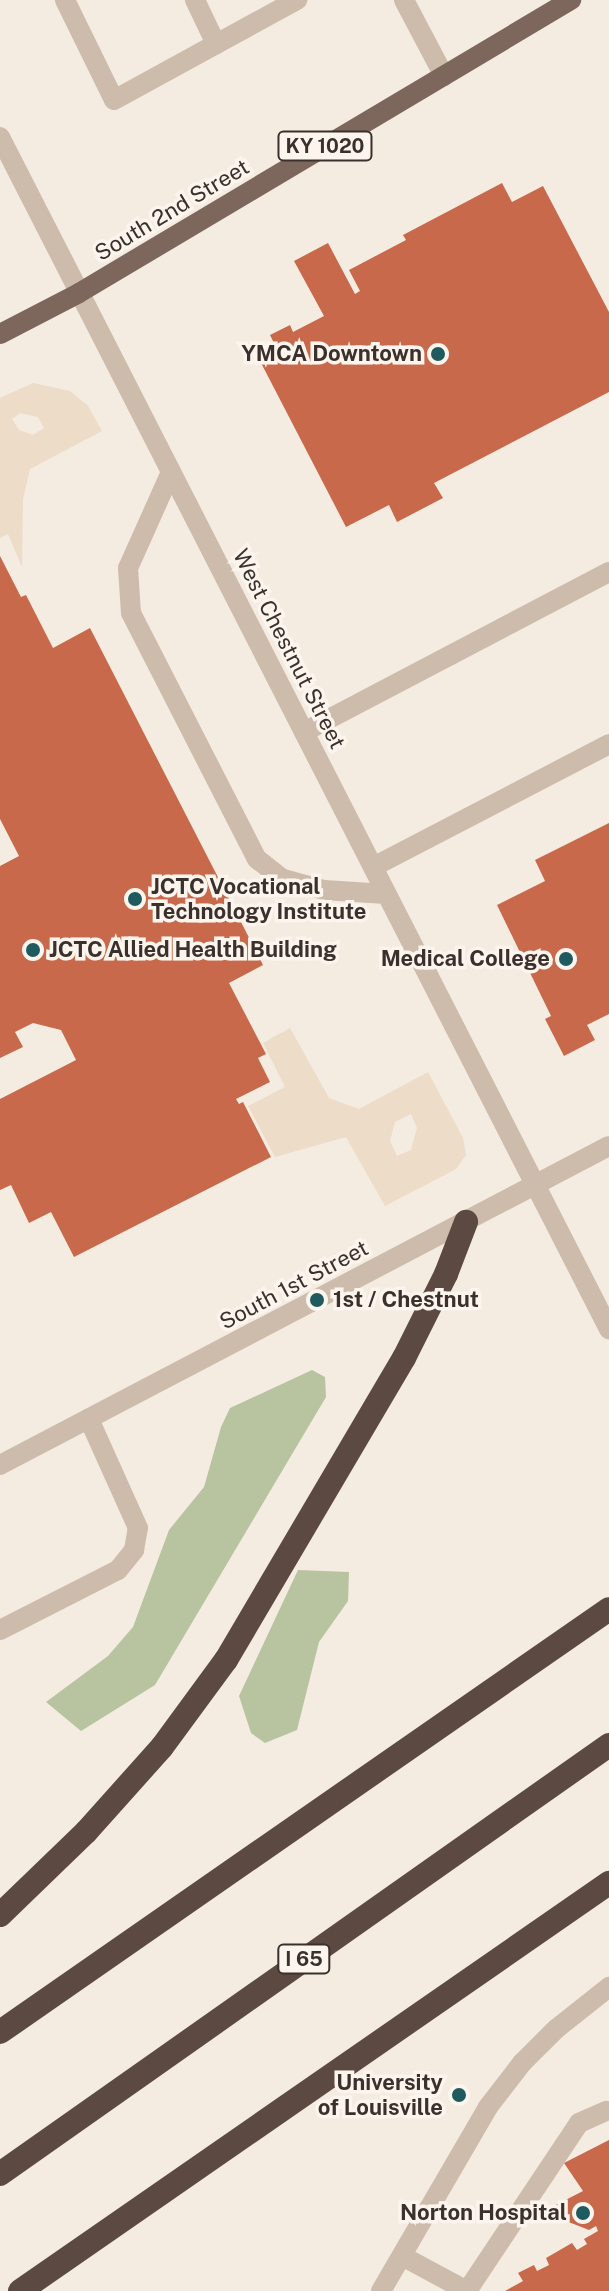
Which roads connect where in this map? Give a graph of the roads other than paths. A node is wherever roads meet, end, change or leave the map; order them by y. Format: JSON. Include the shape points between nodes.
{"nodes":[{"id":1,"x":65,"y":0,"type":"edge"},
{"id":2,"x":195,"y":0,"type":"edge"},
{"id":3,"x":297,"y":0,"type":"edge"},
{"id":4,"x":404,"y":0,"type":"edge"},
{"id":5,"x":571,"y":0,"type":"edge"},
{"id":6,"x":216,"y":44,"type":"junction"},
{"id":7,"x":444,"y":76,"type":"junction"},
{"id":8,"x":0,"y":137,"type":"edge"},
{"id":9,"x":79,"y":293,"type":"junction"},
{"id":10,"x":0,"y":334,"type":"edge"},
{"id":11,"x":171,"y":472,"type":"junction"},
{"id":12,"x":609,"y":572,"type":"edge"},
{"id":13,"x":304,"y":732,"type":"junction"},
{"id":14,"x":609,"y":744,"type":"edge"},
{"id":15,"x":373,"y":867,"type":"junction"},
{"id":16,"x":386,"y":894,"type":"junction"},
{"id":17,"x":609,"y":1146,"type":"edge"},
{"id":18,"x":535,"y":1183,"type":"junction"},
{"id":19,"x":466,"y":1222,"type":"junction"},
{"id":20,"x":609,"y":1329,"type":"edge"},
{"id":21,"x":89,"y":1419,"type":"junction"},
{"id":22,"x":0,"y":1465,"type":"edge"},
{"id":23,"x":609,"y":1609,"type":"edge"},
{"id":24,"x":0,"y":1630,"type":"edge"},
{"id":25,"x":609,"y":1745,"type":"edge"},
{"id":26,"x":609,"y":1883,"type":"edge"},
{"id":27,"x":0,"y":1915,"type":"edge"},
{"id":28,"x":609,"y":1987,"type":"edge"},
{"id":29,"x":0,"y":2032,"type":"edge"},
{"id":30,"x":606,"y":2111,"type":"dead end"},
{"id":31,"x":0,"y":2174,"type":"edge"},
{"id":32,"x":402,"y":2256,"type":"junction"},
{"id":33,"x":20,"y":2291,"type":"edge"},
{"id":34,"x":381,"y":2291,"type":"edge"},
{"id":35,"x":467,"y":2291,"type":"edge"}],
"edges":[{"from":1,"to":6,"type":"street","via":[[114,100]]},
{"from":2,"to":6,"type":"street"},
{"from":3,"to":6,"type":"street"},
{"from":4,"to":7,"type":"street"},
{"from":5,"to":7,"type":"main road","name":"South 2nd Street","number":"KY 1020"},
{"from":7,"to":9,"type":"main road","name":"South 2nd Street","number":"KY 1020"},
{"from":8,"to":9,"type":"street","name":"West Chestnut Street"},
{"from":9,"to":10,"type":"main road","name":"South 2nd Street","number":"KY 1020"},
{"from":9,"to":11,"type":"street","name":"West Chestnut Street"},
{"from":11,"to":13,"type":"street","name":"West Chestnut Street"},
{"from":11,"to":16,"type":"street","via":[[128,568],[131,613],[257,859],[283,879],[324,890]]},
{"from":12,"to":13,"type":"street"},
{"from":13,"to":15,"type":"street","name":"West Chestnut Street"},
{"from":14,"to":15,"type":"street"},
{"from":15,"to":16,"type":"street","name":"West Chestnut Street"},
{"from":16,"to":18,"type":"street","name":"West Chestnut Street"},
{"from":17,"to":18,"type":"street","name":"South 1st Street"},
{"from":18,"to":19,"type":"street","name":"South 1st Street"},
{"from":18,"to":20,"type":"street","name":"West Chestnut Street"},
{"from":19,"to":21,"type":"street","name":"South 1st Street"},
{"from":19,"to":27,"type":"highway","via":[[404,1358],[226,1660],[162,1747],[86,1832]]},
{"from":21,"to":22,"type":"street","name":"South 1st Street"},
{"from":21,"to":24,"type":"street","via":[[138,1528],[134,1550],[118,1570]]},
{"from":23,"to":29,"type":"highway"},
{"from":25,"to":31,"type":"highway","number":"I 65"},
{"from":26,"to":33,"type":"highway"},
{"from":28,"to":32,"type":"street","via":[[522,2063],[463,2145]]},
{"from":30,"to":35,"type":"street","via":[[579,2123]]},
{"from":32,"to":34,"type":"street"},
{"from":32,"to":35,"type":"street"}]}
